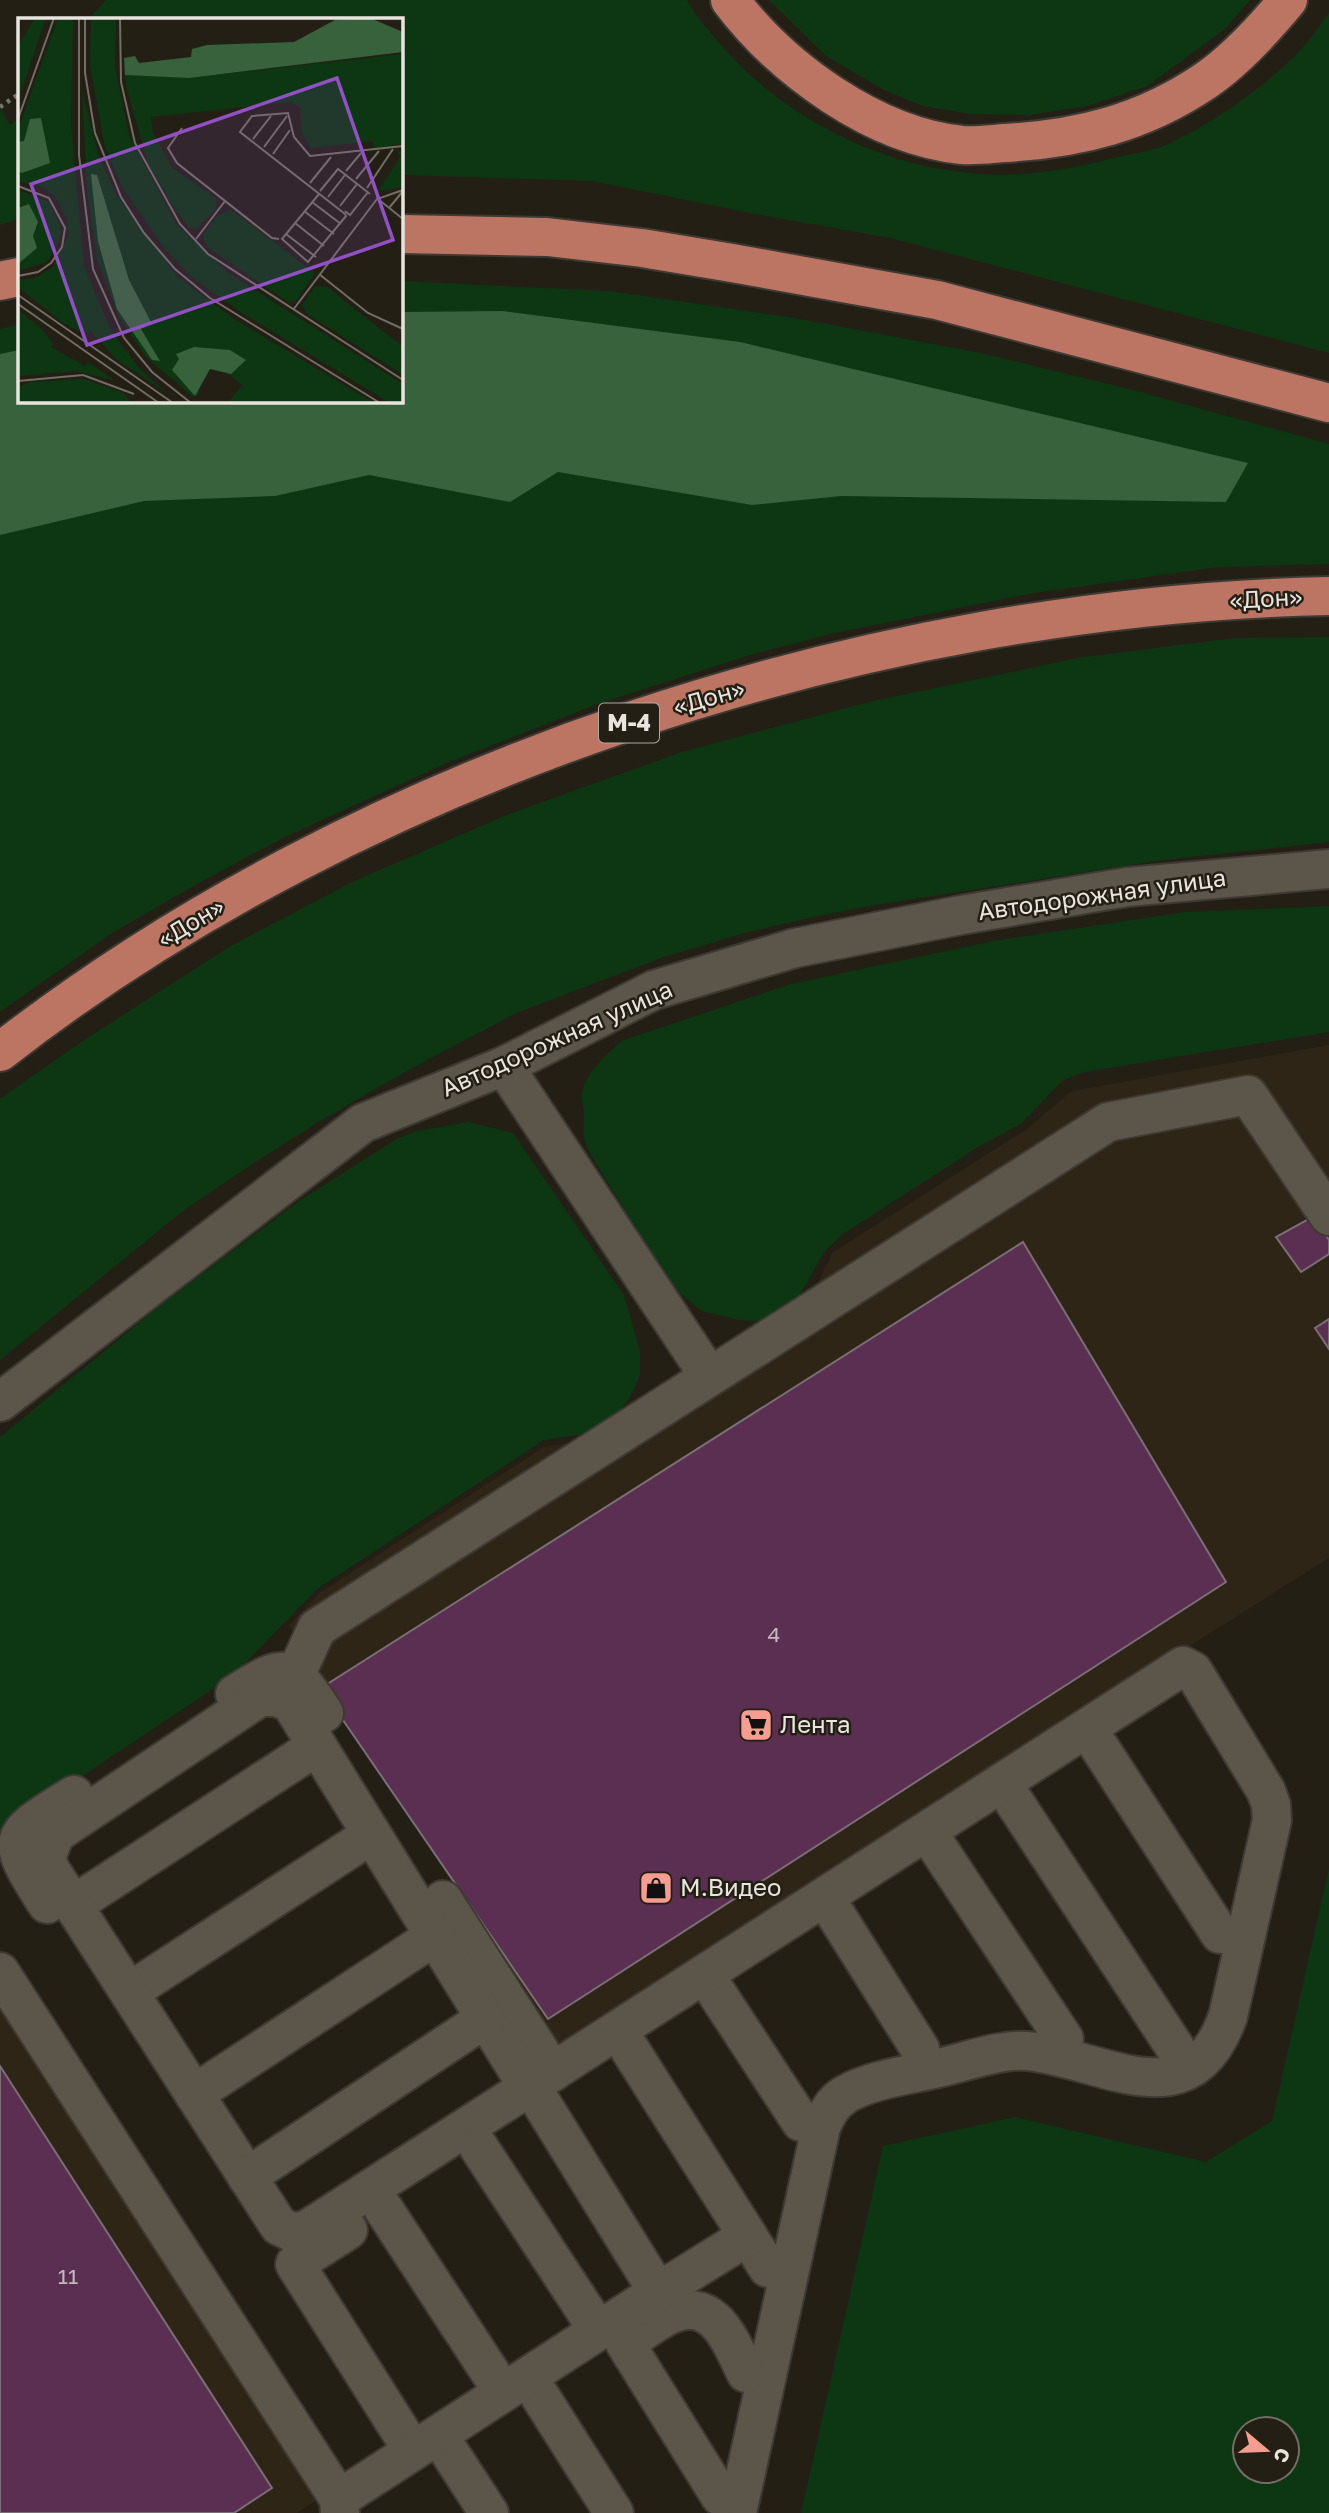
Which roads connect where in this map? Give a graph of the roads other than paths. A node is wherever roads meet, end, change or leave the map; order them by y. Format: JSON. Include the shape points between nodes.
{"nodes":[{"id":1,"x":730,"y":0,"type":"edge"},
{"id":2,"x":1288,"y":0,"type":"edge"},
{"id":3,"x":402,"y":234,"type":"edge"},
{"id":4,"x":18,"y":276,"type":"edge"},
{"id":5,"x":0,"y":281,"type":"edge"},
{"id":6,"x":1329,"y":403,"type":"edge"},
{"id":7,"x":1329,"y":596,"type":"edge"},
{"id":8,"x":1329,"y":869,"type":"edge"},
{"id":9,"x":0,"y":1052,"type":"edge"},
{"id":10,"x":504,"y":1066,"type":"junction"},
{"id":11,"x":1329,"y":1216,"type":"edge"},
{"id":12,"x":709,"y":1376,"type":"junction"},
{"id":13,"x":0,"y":1402,"type":"edge"},
{"id":14,"x":295,"y":1676,"type":"junction"},
{"id":15,"x":1106,"y":1741,"type":"junction"},
{"id":16,"x":322,"y":1755,"type":"junction"},
{"id":17,"x":1021,"y":1796,"type":"junction"},
{"id":18,"x":377,"y":1843,"type":"junction"},
{"id":19,"x":932,"y":1852,"type":"junction"},
{"id":20,"x":78,"y":1913,"type":"junction"},
{"id":21,"x":828,"y":1920,"type":"junction"},
{"id":22,"x":1222,"y":1923,"type":"junction"},
{"id":23,"x":431,"y":1931,"type":"junction"},
{"id":24,"x":0,"y":1972,"type":"edge"},
{"id":25,"x":724,"y":1987,"type":"junction"},
{"id":26,"x":134,"y":2000,"type":"junction"},
{"id":27,"x":485,"y":2018,"type":"junction"},
{"id":28,"x":1054,"y":2037,"type":"junction"},
{"id":29,"x":1183,"y":2042,"type":"junction"},
{"id":30,"x":637,"y":2044,"type":"junction"},
{"id":31,"x":911,"y":2051,"type":"junction"},
{"id":32,"x":191,"y":2089,"type":"junction"},
{"id":33,"x":546,"y":2089,"type":"junction"},
{"id":34,"x":805,"y":2112,"type":"junction"},
{"id":35,"x":478,"y":2146,"type":"junction"},
{"id":36,"x":247,"y":2177,"type":"junction"},
{"id":37,"x":383,"y":2208,"type":"junction"},
{"id":38,"x":763,"y":2249,"type":"junction"},
{"id":39,"x":667,"y":2286,"type":"junction"},
{"id":40,"x":612,"y":2337,"type":"junction"},
{"id":41,"x":746,"y":2373,"type":"junction"},
{"id":42,"x":521,"y":2394,"type":"junction"},
{"id":43,"x":422,"y":2454,"type":"junction"},
{"id":44,"x":725,"y":2507,"type":"edge"},
{"id":45,"x":341,"y":2509,"type":"edge"},
{"id":46,"x":489,"y":2513,"type":"edge"},
{"id":47,"x":614,"y":2513,"type":"edge"}],
"edges":[{"from":1,"to":2,"type":"highway","via":[[788,64],[853,108],[920,136],[963,145],[1055,139],[1101,131],[1140,117],[1206,80]]},
{"from":3,"to":6,"type":"highway","via":[[547,237],[642,248],[937,300]]},
{"from":4,"to":5,"type":"highway"},
{"from":7,"to":9,"type":"highway","name":"«Дон»","number":"М-4","via":[[1167,606],[1006,626],[788,675],[666,710],[500,768],[337,842],[125,963]]},
{"from":8,"to":10,"type":"lane","name":"Автодорожная улица","via":[[1127,887],[795,948],[654,990]]},
{"from":10,"to":12,"type":"lane"},
{"from":10,"to":13,"type":"lane","name":"Автодорожная улица","via":[[363,1123]]},
{"from":11,"to":12,"type":"lane","via":[[1248,1095],[1108,1122]]},
{"from":12,"to":14,"type":"lane","via":[[317,1628]]},
{"from":14,"to":33,"type":"lane","via":[[305,1684]]},
{"from":14,"to":43,"type":"lane","via":[[283,1670],[269,1673],[33,1821],[21,1833],[18,1852],[21,1864]]},
{"from":15,"to":17,"type":"lane"},
{"from":15,"to":22,"type":"lane"},
{"from":15,"to":22,"type":"lane","via":[[1169,1700],[1191,1705],[1248,1797]]},
{"from":16,"to":18,"type":"lane"},
{"from":16,"to":20,"type":"lane"},
{"from":16,"to":20,"type":"lane","via":[[290,1702],[260,1697],[55,1834],[48,1866]]},
{"from":17,"to":19,"type":"lane"},
{"from":17,"to":29,"type":"lane"},
{"from":18,"to":23,"type":"lane"},
{"from":18,"to":26,"type":"lane"},
{"from":19,"to":21,"type":"lane"},
{"from":19,"to":28,"type":"lane"},
{"from":20,"to":26,"type":"lane"},
{"from":21,"to":25,"type":"lane"},
{"from":21,"to":31,"type":"lane"},
{"from":22,"to":29,"type":"lane","via":[[1203,2009]]},
{"from":23,"to":27,"type":"lane"},
{"from":23,"to":32,"type":"lane"},
{"from":24,"to":45,"type":"lane"},
{"from":25,"to":30,"type":"lane"},
{"from":25,"to":34,"type":"lane"},
{"from":26,"to":32,"type":"lane"},
{"from":27,"to":33,"type":"lane"},
{"from":27,"to":36,"type":"lane"},
{"from":28,"to":29,"type":"lane","via":[[1140,2056],[1157,2056]]},
{"from":28,"to":31,"type":"lane","via":[[1000,2035]]},
{"from":30,"to":33,"type":"lane"},
{"from":30,"to":38,"type":"lane"},
{"from":31,"to":34,"type":"lane","via":[[870,2060],[825,2080]]},
{"from":32,"to":36,"type":"lane"},
{"from":33,"to":35,"type":"lane"},
{"from":33,"to":36,"type":"lane","via":[[308,2229],[294,2233],[279,2226]]},
{"from":33,"to":39,"type":"lane"},
{"from":33,"to":44,"type":"lane","via":[[1183,1666],[1193,1671],[1266,1791],[1272,1820],[1228,2016],[1216,2045],[1199,2063],[1151,2079],[1038,2053],[1008,2052],[860,2087],[834,2104],[821,2127]]},
{"from":34,"to":38,"type":"lane"},
{"from":35,"to":37,"type":"lane"},
{"from":35,"to":40,"type":"lane"},
{"from":37,"to":42,"type":"lane"},
{"from":37,"to":43,"type":"lane","via":[[295,2264]]},
{"from":38,"to":39,"type":"lane"},
{"from":38,"to":41,"type":"lane"},
{"from":39,"to":40,"type":"lane"},
{"from":40,"to":41,"type":"lane","via":[[689,2309],[718,2323]]},
{"from":40,"to":42,"type":"lane"},
{"from":40,"to":44,"type":"lane"},
{"from":41,"to":44,"type":"lane"},
{"from":42,"to":43,"type":"lane"},
{"from":42,"to":47,"type":"lane"},
{"from":43,"to":45,"type":"lane"},
{"from":43,"to":46,"type":"lane"}]}
